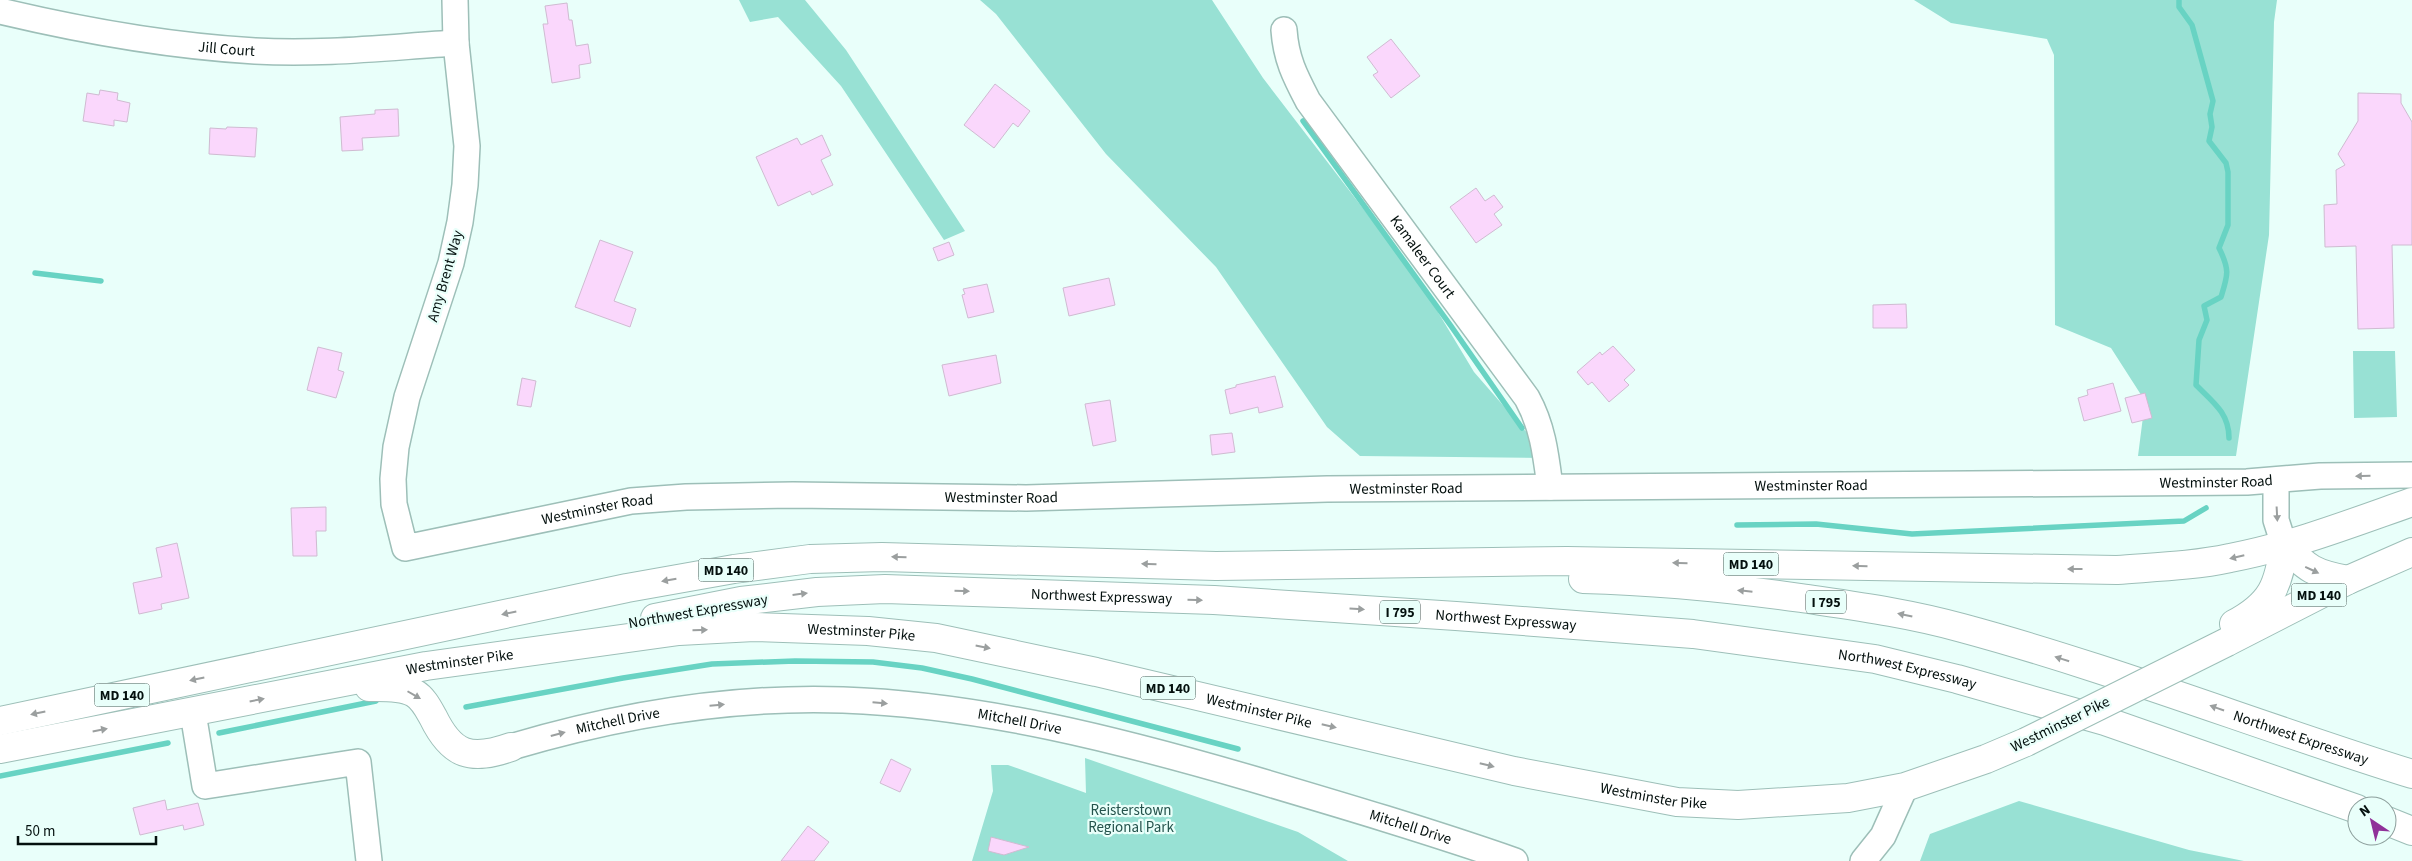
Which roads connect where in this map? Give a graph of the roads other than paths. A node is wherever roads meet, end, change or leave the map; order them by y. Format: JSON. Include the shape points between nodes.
{"nodes":[{"id":1,"x":455,"y":0,"type":"edge"},
{"id":2,"x":0,"y":11,"type":"edge"},
{"id":3,"x":1284,"y":30,"type":"dead end"},
{"id":4,"x":456,"y":43,"type":"junction"},
{"id":5,"x":2412,"y":475,"type":"edge"},
{"id":6,"x":2276,"y":482,"type":"junction"},
{"id":7,"x":1550,"y":488,"type":"junction"},
{"id":8,"x":2412,"y":502,"type":"edge"},
{"id":9,"x":2412,"y":543,"type":"edge"},
{"id":10,"x":2284,"y":546,"type":"junction"},
{"id":11,"x":405,"y":548,"type":"joint"},
{"id":12,"x":2412,"y":552,"type":"edge"},
{"id":13,"x":2386,"y":561,"type":"junction"},
{"id":14,"x":1216,"y":566,"type":"junction"},
{"id":15,"x":2348,"y":580,"type":"junction"},
{"id":16,"x":2218,"y":639,"type":"junction"},
{"id":17,"x":426,"y":666,"type":"junction"},
{"id":18,"x":332,"y":685,"type":"junction"},
{"id":19,"x":192,"y":713,"type":"junction"},
{"id":20,"x":0,"y":721,"type":"edge"},
{"id":21,"x":511,"y":747,"type":"joint"},
{"id":22,"x":0,"y":749,"type":"edge"},
{"id":23,"x":2412,"y":774,"type":"edge"},
{"id":24,"x":1905,"y":788,"type":"junction"},
{"id":25,"x":2347,"y":806,"type":"edge"},
{"id":26,"x":2397,"y":825,"type":"edge"},
{"id":27,"x":2412,"y":831,"type":"edge"},
{"id":28,"x":369,"y":861,"type":"edge"},
{"id":29,"x":1515,"y":861,"type":"edge"},
{"id":30,"x":1863,"y":861,"type":"edge"}],
"edges":[{"from":1,"to":4,"type":"street","name":"Amy Brent Way"},
{"from":2,"to":4,"type":"street","name":"Jill Court","via":[[112,35],[256,51],[319,51]]},
{"from":3,"to":7,"type":"street","name":"Kamaleer Court","via":[[1286,53],[1308,101],[1527,398],[1542,433]]},
{"from":4,"to":11,"type":"street","name":"Amy Brent Way","via":[[467,146],[465,185],[451,263],[407,397],[396,447],[394,504]]},
{"from":5,"to":6,"type":"street","name":"Westminster Road","one_way":true,"via":[[2320,476]]},
{"from":6,"to":7,"type":"street","name":"Westminster Road"},
{"from":6,"to":10,"type":"street","one_way":true,"via":[[2276,520]]},
{"from":7,"to":11,"type":"street","name":"Westminster Road","via":[[1327,489],[1026,498],[793,494],[686,497],[630,501]]},
{"from":8,"to":10,"type":"highway","number":"MD 140"},
{"from":9,"to":13,"type":"highway"},
{"from":10,"to":14,"type":"highway","number":"MD 140","one_way":true,"via":[[2181,566],[2117,570],[1567,561]]},
{"from":10,"to":15,"type":"highway","one_way":true,"via":[[2305,566]]},
{"from":10,"to":16,"type":"highway","via":[[2274,591]]},
{"from":12,"to":13,"type":"highway","name":"Westminster Pike","number":"MD 140"},
{"from":13,"to":15,"type":"highway","name":"Westminster Pike","number":"MD 140"},
{"from":14,"to":20,"type":"highway","number":"MD 140","one_way":true,"via":[[882,557],[810,559],[627,588]]},
{"from":23,"to":14,"type":"highway","name":"Northwest Expressway","number":"I 795","one_way":true,"via":[[2172,692],[1971,630],[1870,607],[1687,584]]},
{"from":15,"to":16,"type":"highway","name":"Westminster Pike","number":"MD 140"},
{"from":16,"to":24,"type":"highway","name":"Westminster Pike","number":"MD 140","bridge":true,"via":[[2018,738],[1986,760]]},
{"from":17,"to":18,"type":"highway","name":"Westminster Pike","number":"MD 140"},
{"from":17,"to":24,"type":"highway","name":"Westminster Pike","number":"MD 140","one_way":true,"via":[[679,631],[754,627],[868,630],[1000,650],[1514,772],[1677,802],[1787,803],[1848,798]]},
{"from":17,"to":25,"type":"highway","name":"Northwest Expressway","number":"I 795","one_way":true,"via":[[731,603],[817,592],[885,589],[1214,600],[1456,616],[1693,634],[1876,659],[2058,707]]},
{"from":19,"to":18,"type":"highway","name":"Westminster Pike","number":"MD 140","one_way":true},
{"from":18,"to":21,"type":"highway","one_way":true,"via":[[400,688],[414,692],[423,700],[446,741],[455,747],[477,756]]},
{"from":22,"to":19,"type":"highway","name":"Westminster Pike","number":"MD 140","one_way":true},
{"from":19,"to":28,"type":"street","via":[[205,786],[358,762]]},
{"from":21,"to":29,"type":"street","name":"Mitchell Drive","one_way":true,"via":[[593,724],[646,714],[776,700],[843,700],[978,714],[1017,719],[1196,763],[1428,831]]},
{"from":24,"to":30,"type":"street","via":[[1883,836]]},
{"from":26,"to":27,"type":"highway"}]}
